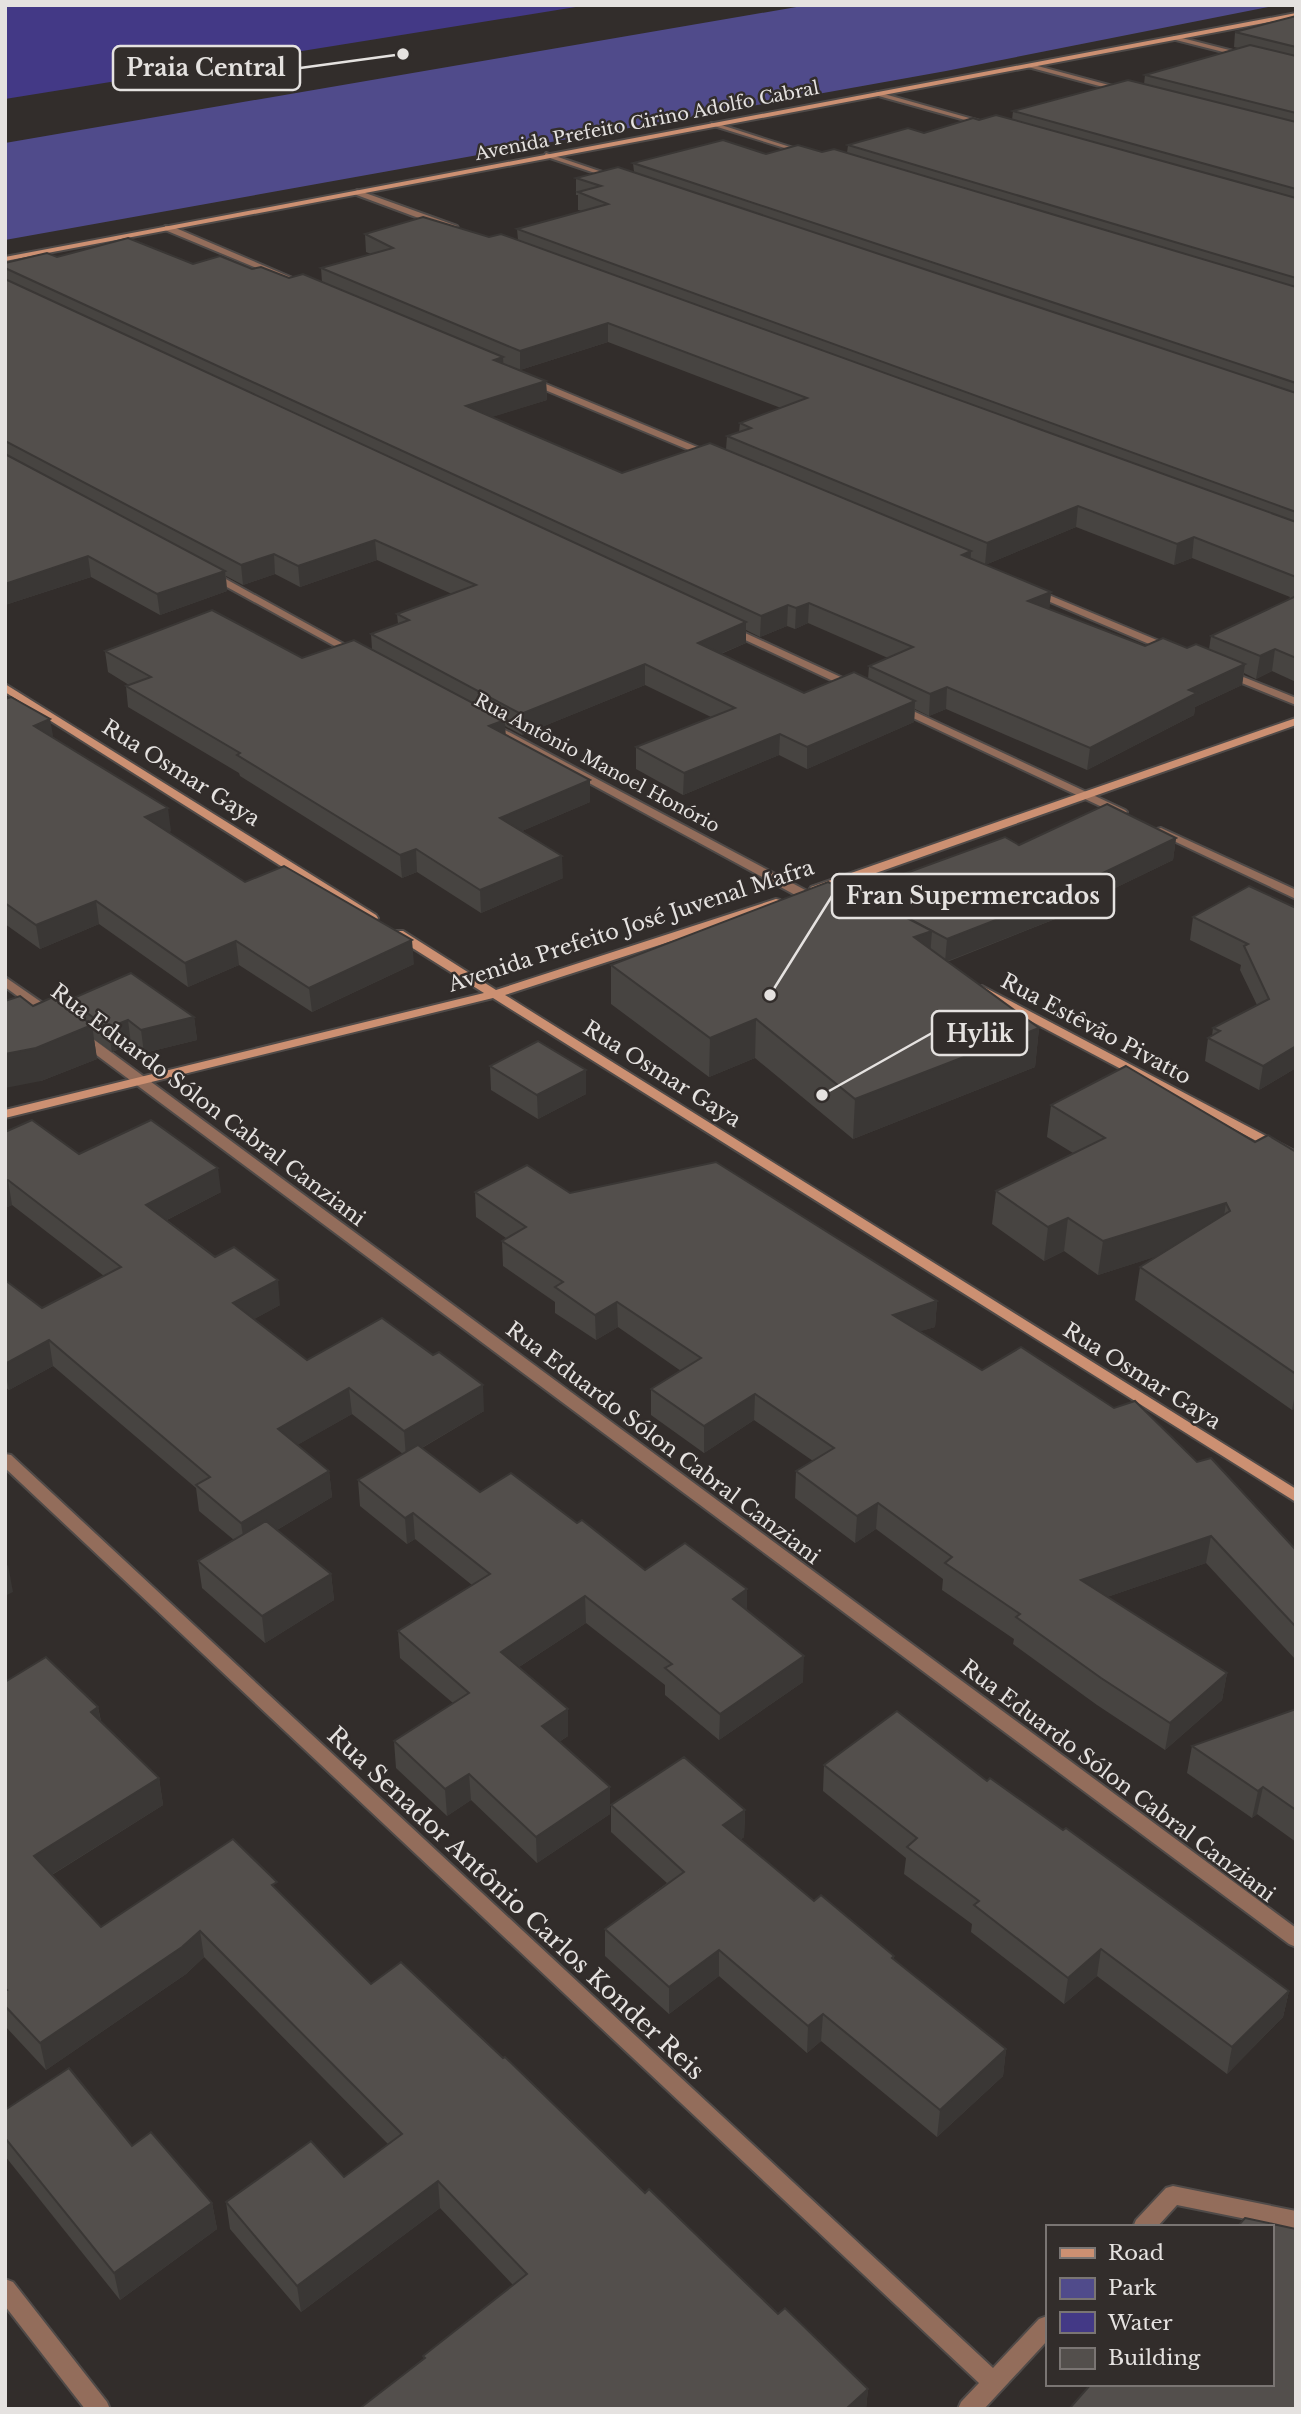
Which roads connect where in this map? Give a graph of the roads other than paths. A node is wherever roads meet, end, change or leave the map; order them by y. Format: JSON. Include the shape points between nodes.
{"nodes":[{"id":1,"x":1296,"y":15,"type":"edge"},
{"id":2,"x":1174,"y":38,"type":"junction"},
{"id":3,"x":1255,"y":58,"type":"edge"},
{"id":4,"x":1030,"y":66,"type":"junction"},
{"id":5,"x":1136,"y":93,"type":"edge"},
{"id":6,"x":877,"y":94,"type":"junction"},
{"id":7,"x":713,"y":124,"type":"junction"},
{"id":8,"x":995,"y":127,"type":"edge"},
{"id":9,"x":547,"y":155,"type":"junction"},
{"id":10,"x":819,"y":157,"type":"edge"},
{"id":11,"x":625,"y":182,"type":"edge"},
{"id":12,"x":357,"y":192,"type":"junction"},
{"id":13,"x":169,"y":228,"type":"junction"},
{"id":14,"x":461,"y":230,"type":"edge"},
{"id":15,"x":5,"y":259,"type":"edge"},
{"id":16,"x":297,"y":282,"type":"edge"},
{"id":17,"x":514,"y":373,"type":"edge"},
{"id":18,"x":719,"y":460,"type":"edge"},
{"id":19,"x":200,"y":569,"type":"edge"},
{"id":20,"x":1027,"y":589,"type":"edge"},
{"id":21,"x":719,"y":624,"type":"edge"},
{"id":22,"x":1181,"y":653,"type":"edge"},
{"id":23,"x":370,"y":661,"type":"edge"},
{"id":24,"x":1219,"y":670,"type":"edge"},
{"id":25,"x":5,"y":687,"type":"edge"},
{"id":26,"x":870,"y":694,"type":"edge"},
{"id":27,"x":882,"y":700,"type":"edge"},
{"id":28,"x":1296,"y":702,"type":"edge"},
{"id":29,"x":480,"y":720,"type":"edge"},
{"id":30,"x":1296,"y":721,"type":"edge"},
{"id":31,"x":1085,"y":795,"type":"junction"},
{"id":32,"x":1137,"y":819,"type":"edge"},
{"id":33,"x":1149,"y":825,"type":"edge"},
{"id":34,"x":1296,"y":895,"type":"edge"},
{"id":35,"x":809,"y":897,"type":"junction"},
{"id":36,"x":378,"y":921,"type":"edge"},
{"id":37,"x":390,"y":929,"type":"edge"},
{"id":38,"x":5,"y":981,"type":"edge"},
{"id":39,"x":975,"y":986,"type":"edge"},
{"id":40,"x":495,"y":994,"type":"junction"},
{"id":41,"x":141,"y":1082,"type":"junction"},
{"id":42,"x":5,"y":1114,"type":"edge"},
{"id":43,"x":1296,"y":1158,"type":"edge"},
{"id":44,"x":5,"y":1460,"type":"edge"},
{"id":45,"x":1296,"y":1497,"type":"edge"},
{"id":46,"x":1296,"y":1939,"type":"edge"},
{"id":47,"x":1296,"y":2220,"type":"edge"},
{"id":48,"x":1145,"y":2225,"type":"edge"},
{"id":49,"x":5,"y":2289,"type":"edge"},
{"id":50,"x":1046,"y":2327,"type":"edge"},
{"id":51,"x":993,"y":2382,"type":"junction"},
{"id":52,"x":99,"y":2409,"type":"edge"},
{"id":53,"x":969,"y":2409,"type":"edge"}],
"edges":[{"from":1,"to":2,"type":"main road","name":"Avenida Prefeito Cirino Adolfo Cabral"},
{"from":2,"to":3,"type":"street"},
{"from":2,"to":4,"type":"main road","name":"Avenida Prefeito Cirino Adolfo Cabral"},
{"from":4,"to":5,"type":"street"},
{"from":4,"to":6,"type":"main road","name":"Avenida Prefeito Cirino Adolfo Cabral"},
{"from":6,"to":7,"type":"main road","name":"Avenida Prefeito Cirino Adolfo Cabral"},
{"from":6,"to":8,"type":"street"},
{"from":7,"to":9,"type":"main road","name":"Avenida Prefeito Cirino Adolfo Cabral"},
{"from":7,"to":10,"type":"street"},
{"from":9,"to":11,"type":"street"},
{"from":9,"to":12,"type":"main road","name":"Avenida Prefeito Cirino Adolfo Cabral"},
{"from":12,"to":13,"type":"main road","name":"Avenida Prefeito Cirino Adolfo Cabral"},
{"from":12,"to":14,"type":"street"},
{"from":13,"to":15,"type":"main road","name":"Avenida Prefeito Cirino Adolfo Cabral"},
{"from":13,"to":16,"type":"street"},
{"from":17,"to":18,"type":"street"},
{"from":19,"to":23,"type":"street"},
{"from":20,"to":22,"type":"street"},
{"from":21,"to":26,"type":"street"},
{"from":24,"to":28,"type":"street"},
{"from":25,"to":36,"type":"main road","name":"Rua Osmar Gaya"},
{"from":27,"to":31,"type":"street"},
{"from":29,"to":35,"type":"street","name":"Rua Antônio Manoel Honório"},
{"from":30,"to":31,"type":"main road","name":"Avenida Prefeito José Juvenal Mafra"},
{"from":31,"to":32,"type":"street"},
{"from":31,"to":35,"type":"main road","name":"Avenida Prefeito José Juvenal Mafra"},
{"from":33,"to":34,"type":"street"},
{"from":35,"to":40,"type":"main road","name":"Avenida Prefeito José Juvenal Mafra"},
{"from":37,"to":40,"type":"main road","name":"Rua Osmar Gaya"},
{"from":38,"to":41,"type":"street","name":"Rua Eduardo Sólon Cabral Canziani"},
{"from":39,"to":43,"type":"main road","name":"Rua Estêvão Pivatto"},
{"from":40,"to":41,"type":"main road","name":"Avenida Prefeito José Juvenal Mafra"},
{"from":40,"to":45,"type":"main road","name":"Rua Osmar Gaya"},
{"from":41,"to":42,"type":"main road","name":"Avenida Prefeito José Juvenal Mafra"},
{"from":41,"to":46,"type":"street","name":"Rua Eduardo Sólon Cabral Canziani"},
{"from":44,"to":51,"type":"street","name":"Rua Senador Antônio Carlos Konder Reis"},
{"from":47,"to":48,"type":"street","via":[[1174,2195]]},
{"from":49,"to":52,"type":"street"},
{"from":50,"to":51,"type":"street"},
{"from":51,"to":53,"type":"street"}]}
